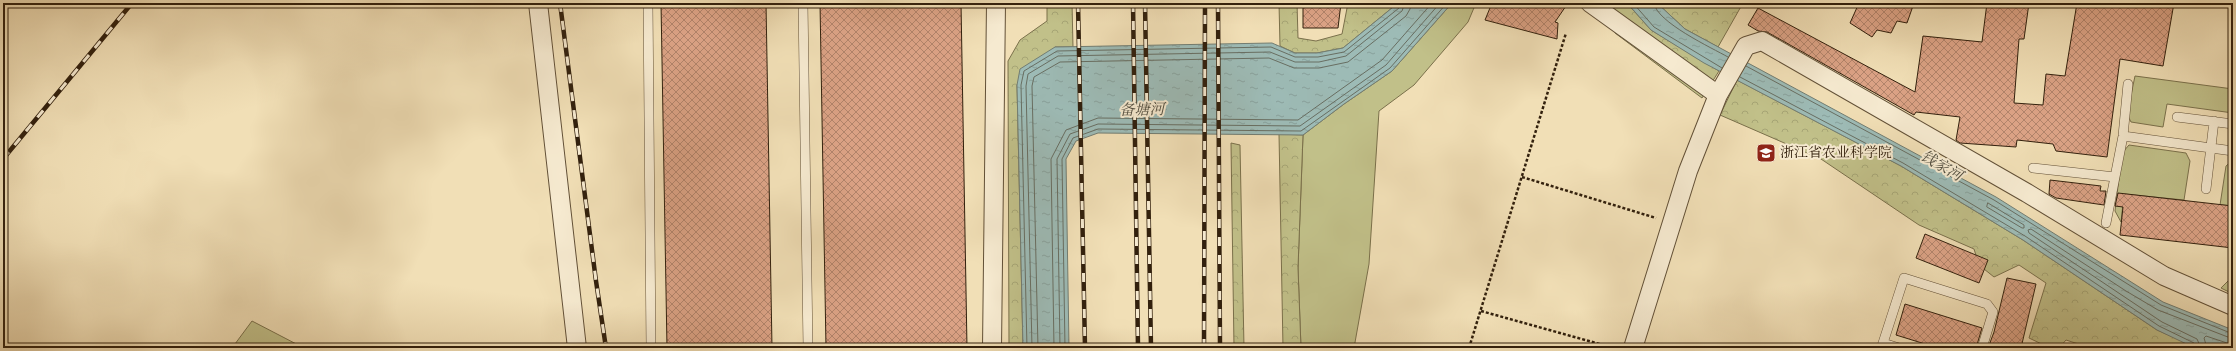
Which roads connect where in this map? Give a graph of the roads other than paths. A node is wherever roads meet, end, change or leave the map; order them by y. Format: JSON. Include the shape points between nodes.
{"nodes":[{"id":1,"x":538,"y":3,"type":"edge"},
{"id":2,"x":648,"y":3,"type":"edge"},
{"id":3,"x":803,"y":3,"type":"edge"},
{"id":4,"x":996,"y":3,"type":"edge"},
{"id":5,"x":1590,"y":3,"type":"edge"},
{"id":6,"x":2128,"y":84,"type":"dead end"},
{"id":7,"x":1718,"y":95,"type":"junction"},
{"id":8,"x":2177,"y":117,"type":"dead end"},
{"id":9,"x":2214,"y":121,"type":"junction"},
{"id":10,"x":2233,"y":124,"type":"edge"},
{"id":11,"x":2123,"y":136,"type":"junction"},
{"id":12,"x":2209,"y":148,"type":"junction"},
{"id":13,"x":2233,"y":151,"type":"edge"},
{"id":14,"x":2033,"y":168,"type":"dead end"},
{"id":15,"x":2115,"y":177,"type":"junction"},
{"id":16,"x":2206,"y":189,"type":"dead end"},
{"id":17,"x":2106,"y":223,"type":"dead end"},
{"id":18,"x":2233,"y":306,"type":"edge"},
{"id":19,"x":1882,"y":345,"type":"edge"},
{"id":20,"x":577,"y":348,"type":"edge"},
{"id":21,"x":652,"y":348,"type":"edge"},
{"id":22,"x":808,"y":348,"type":"edge"},
{"id":23,"x":992,"y":348,"type":"edge"},
{"id":24,"x":1632,"y":348,"type":"edge"},
{"id":25,"x":1899,"y":348,"type":"edge"},
{"id":26,"x":1982,"y":348,"type":"edge"}],
"edges":[{"from":1,"to":20,"type":"street"},
{"from":2,"to":21,"type":"lane"},
{"from":3,"to":22,"type":"lane"},
{"from":4,"to":23,"type":"street"},
{"from":5,"to":7,"type":"street"},
{"from":6,"to":11,"type":"lane"},
{"from":7,"to":18,"type":"street","via":[[1746,46],[1762,41],[2027,193],[2164,276]]},
{"from":7,"to":24,"type":"street","via":[[1688,171]]},
{"from":8,"to":9,"type":"lane"},
{"from":9,"to":10,"type":"lane"},
{"from":9,"to":12,"type":"lane"},
{"from":11,"to":12,"type":"lane"},
{"from":11,"to":15,"type":"lane"},
{"from":12,"to":13,"type":"lane"},
{"from":12,"to":16,"type":"lane"},
{"from":14,"to":15,"type":"lane"},
{"from":15,"to":17,"type":"lane"},
{"from":19,"to":25,"type":"lane"},
{"from":19,"to":26,"type":"lane","via":[[1904,278],[1987,304],[1993,312]]}]}
